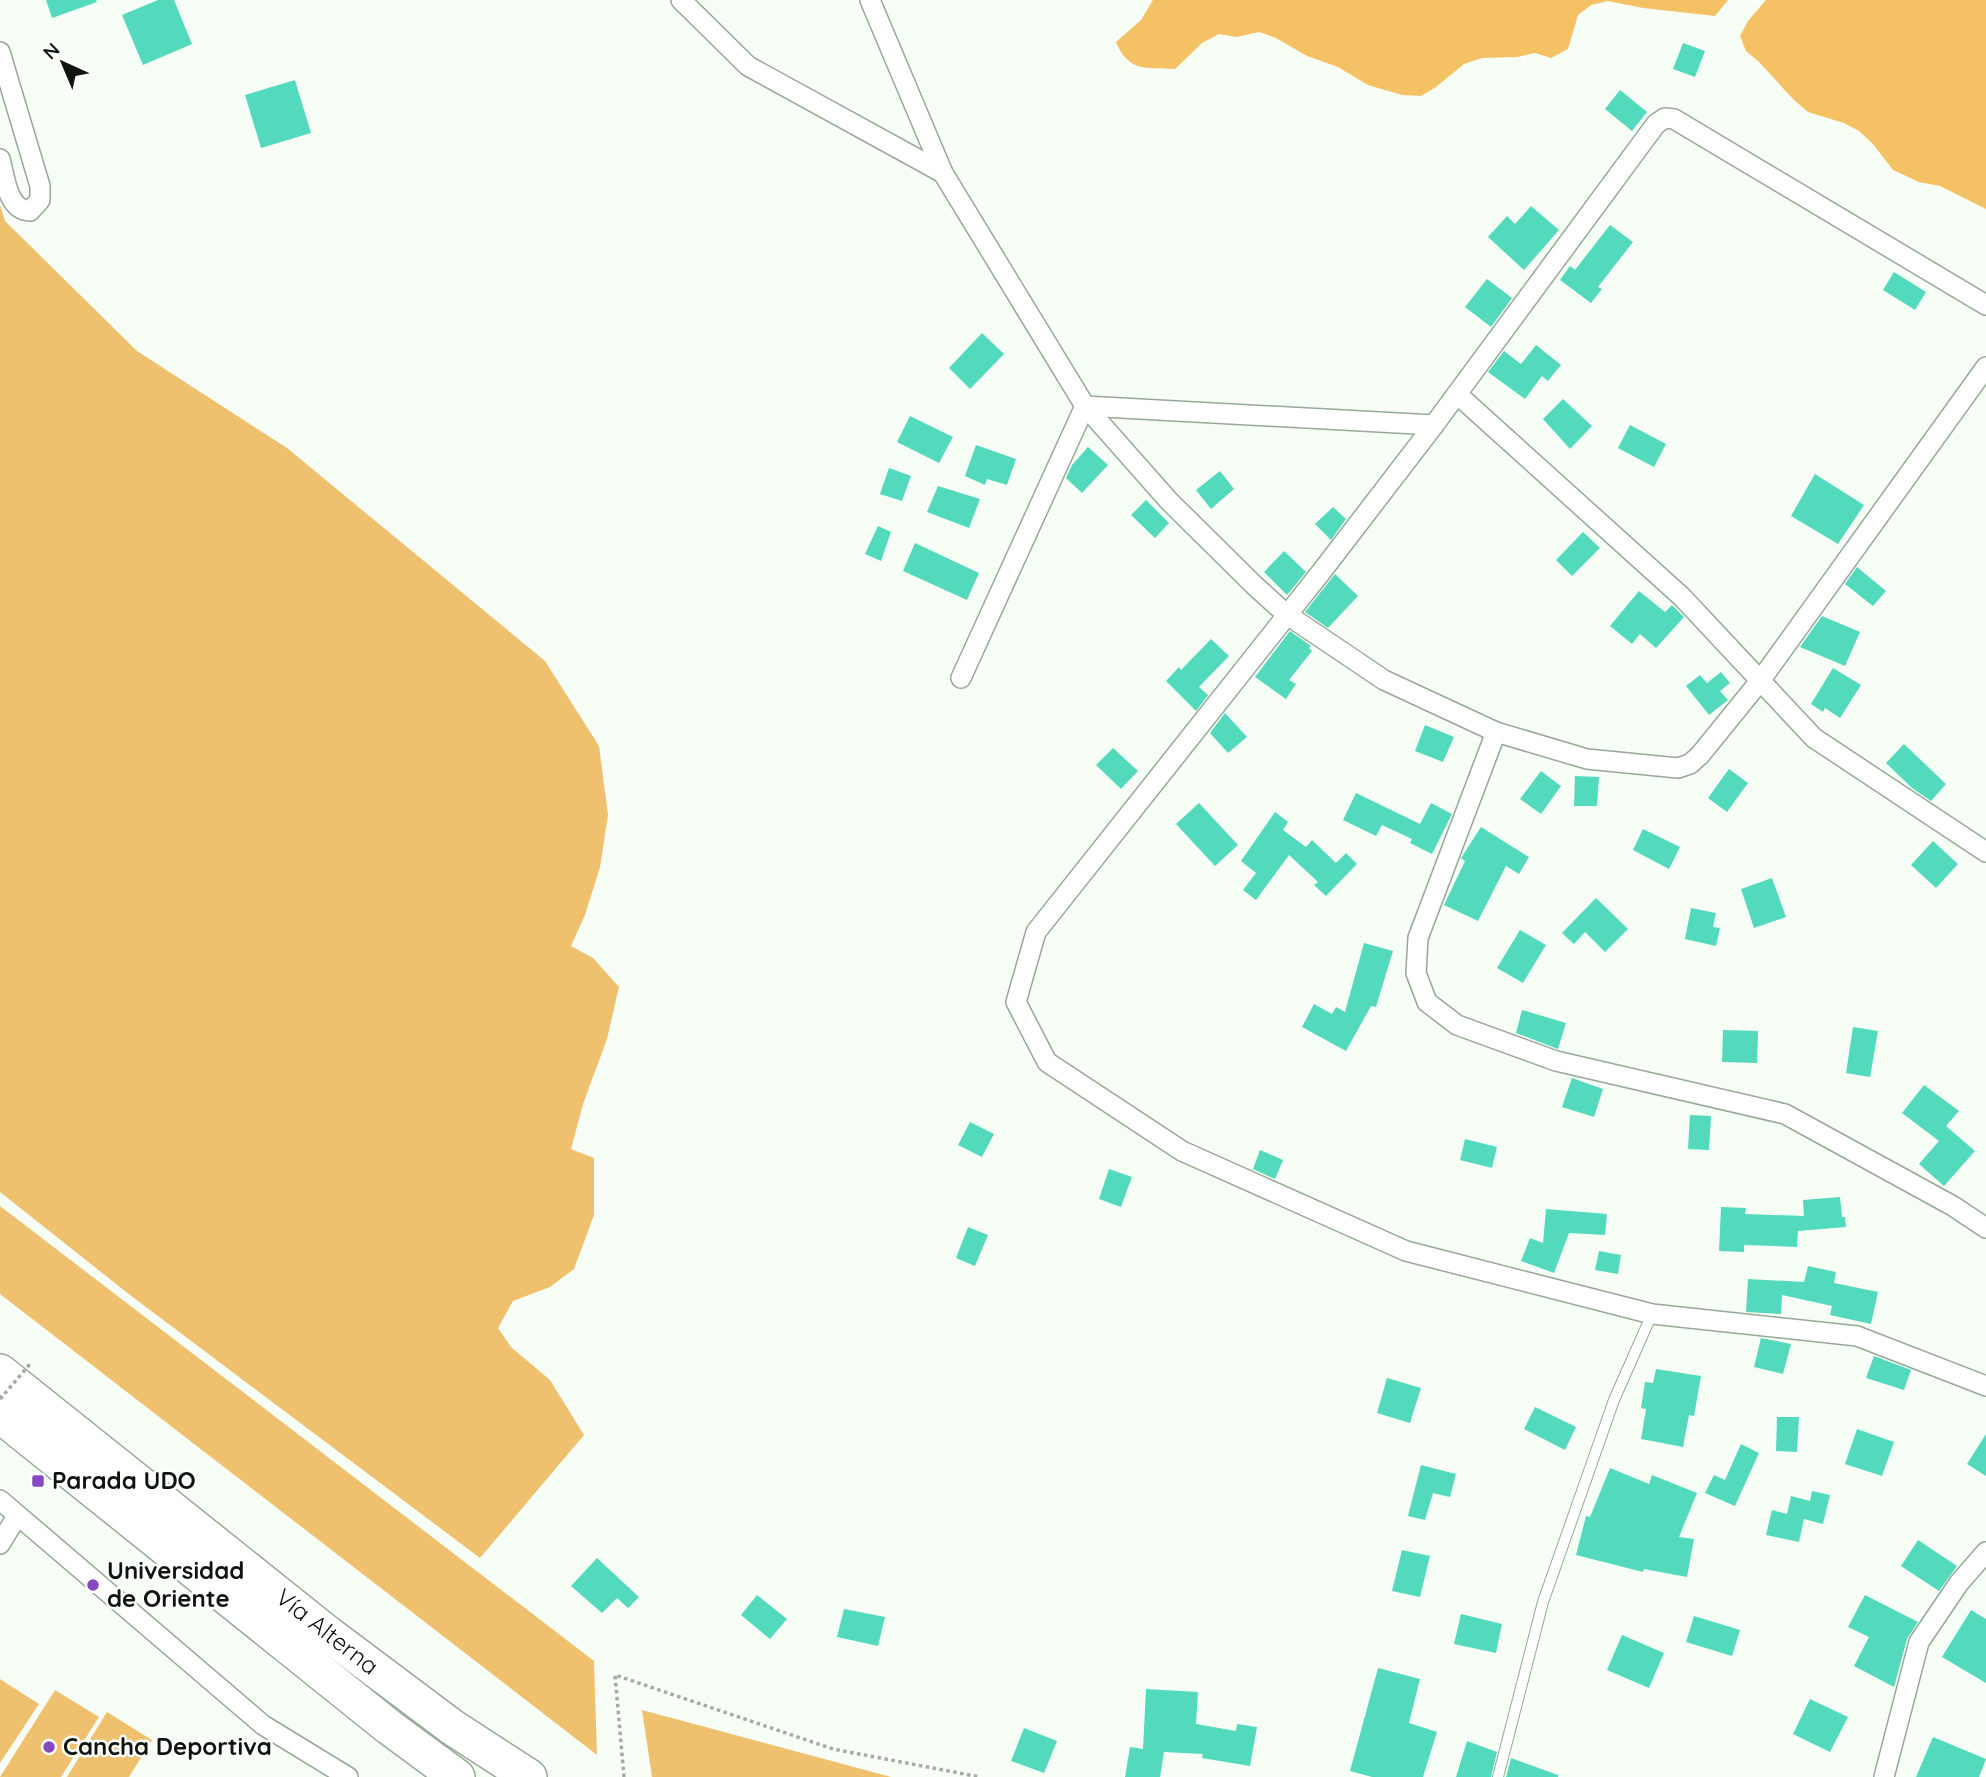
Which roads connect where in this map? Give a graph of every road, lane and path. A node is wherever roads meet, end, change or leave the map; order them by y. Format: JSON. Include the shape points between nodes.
{"nodes":[{"id":1,"x":681,"y":0,"type":"edge"},
{"id":2,"x":870,"y":0,"type":"edge"},
{"id":3,"x":0,"y":52,"type":"edge"},
{"id":4,"x":0,"y":159,"type":"edge"},
{"id":5,"x":943,"y":173,"type":"junction"},
{"id":6,"x":1986,"y":305,"type":"edge"},
{"id":7,"x":1986,"y":366,"type":"edge"},
{"id":8,"x":1457,"y":394,"type":"junction"},
{"id":9,"x":1085,"y":406,"type":"junction"},
{"id":10,"x":1434,"y":425,"type":"junction"},
{"id":11,"x":1286,"y":614,"type":"junction"},
{"id":12,"x":961,"y":678,"type":"dead end"},
{"id":13,"x":1760,"y":681,"type":"junction"},
{"id":14,"x":1496,"y":732,"type":"junction"},
{"id":15,"x":1986,"y":852,"type":"edge"},
{"id":16,"x":1986,"y":1228,"type":"edge"},
{"id":17,"x":1652,"y":1314,"type":"junction"},
{"id":18,"x":15,"y":1368,"type":"edge"},
{"id":19,"x":1986,"y":1386,"type":"edge"},
{"id":20,"x":0,"y":1399,"type":"edge"},
{"id":21,"x":0,"y":1415,"type":"edge"},
{"id":22,"x":0,"y":1501,"type":"edge"},
{"id":23,"x":18,"y":1516,"type":"junction"},
{"id":24,"x":0,"y":1544,"type":"edge"},
{"id":25,"x":1986,"y":1552,"type":"edge"},
{"id":26,"x":348,"y":1777,"type":"edge"},
{"id":27,"x":457,"y":1777,"type":"edge"},
{"id":28,"x":529,"y":1777,"type":"edge"},
{"id":29,"x":624,"y":1777,"type":"edge"},
{"id":30,"x":980,"y":1777,"type":"edge"},
{"id":31,"x":1498,"y":1777,"type":"edge"},
{"id":32,"x":1884,"y":1777,"type":"edge"}],
"edges":[{"from":1,"to":5,"type":"street","via":[[748,66]]},
{"from":2,"to":5,"type":"street"},
{"from":3,"to":4,"type":"street","via":[[40,186],[40,200],[30,211],[16,206],[10,197]]},
{"from":5,"to":9,"type":"street"},
{"from":6,"to":8,"type":"street","via":[[1665,118],[1656,124]]},
{"from":7,"to":13,"type":"street"},
{"from":8,"to":10,"type":"street"},
{"from":8,"to":13,"type":"street","via":[[1682,597]]},
{"from":9,"to":10,"type":"street"},
{"from":9,"to":11,"type":"street","via":[[1170,501]]},
{"from":9,"to":12,"type":"street"},
{"from":10,"to":11,"type":"street"},
{"from":11,"to":14,"type":"street","via":[[1384,680]]},
{"from":11,"to":17,"type":"street","via":[[1036,932],[1016,1002],[1047,1062],[1182,1151],[1406,1251]]},
{"from":13,"to":14,"type":"street","via":[[1700,755],[1678,768],[1587,758]]},
{"from":13,"to":15,"type":"street","via":[[1814,738]]},
{"from":14,"to":16,"type":"street","via":[[1418,938],[1416,973],[1427,1002],[1457,1025],[1556,1061],[1785,1114]]},
{"from":17,"to":19,"type":"street","via":[[1857,1336]]},
{"from":17,"to":31,"type":"lane","via":[[1614,1400],[1543,1602]]},
{"from":18,"to":20,"type":"path","bridge":true},
{"from":18,"to":28,"type":"highway","name":"Vía Alterna","via":[[328,1634],[452,1727]]},
{"from":21,"to":27,"type":"highway","name":"Vía Alterna"},
{"from":22,"to":23,"type":"street"},
{"from":23,"to":24,"type":"street"},
{"from":23,"to":26,"type":"street","via":[[263,1724]]},
{"from":25,"to":32,"type":"street","via":[[1919,1642]]},
{"from":29,"to":30,"type":"path","via":[[615,1675],[833,1749]]}]}
